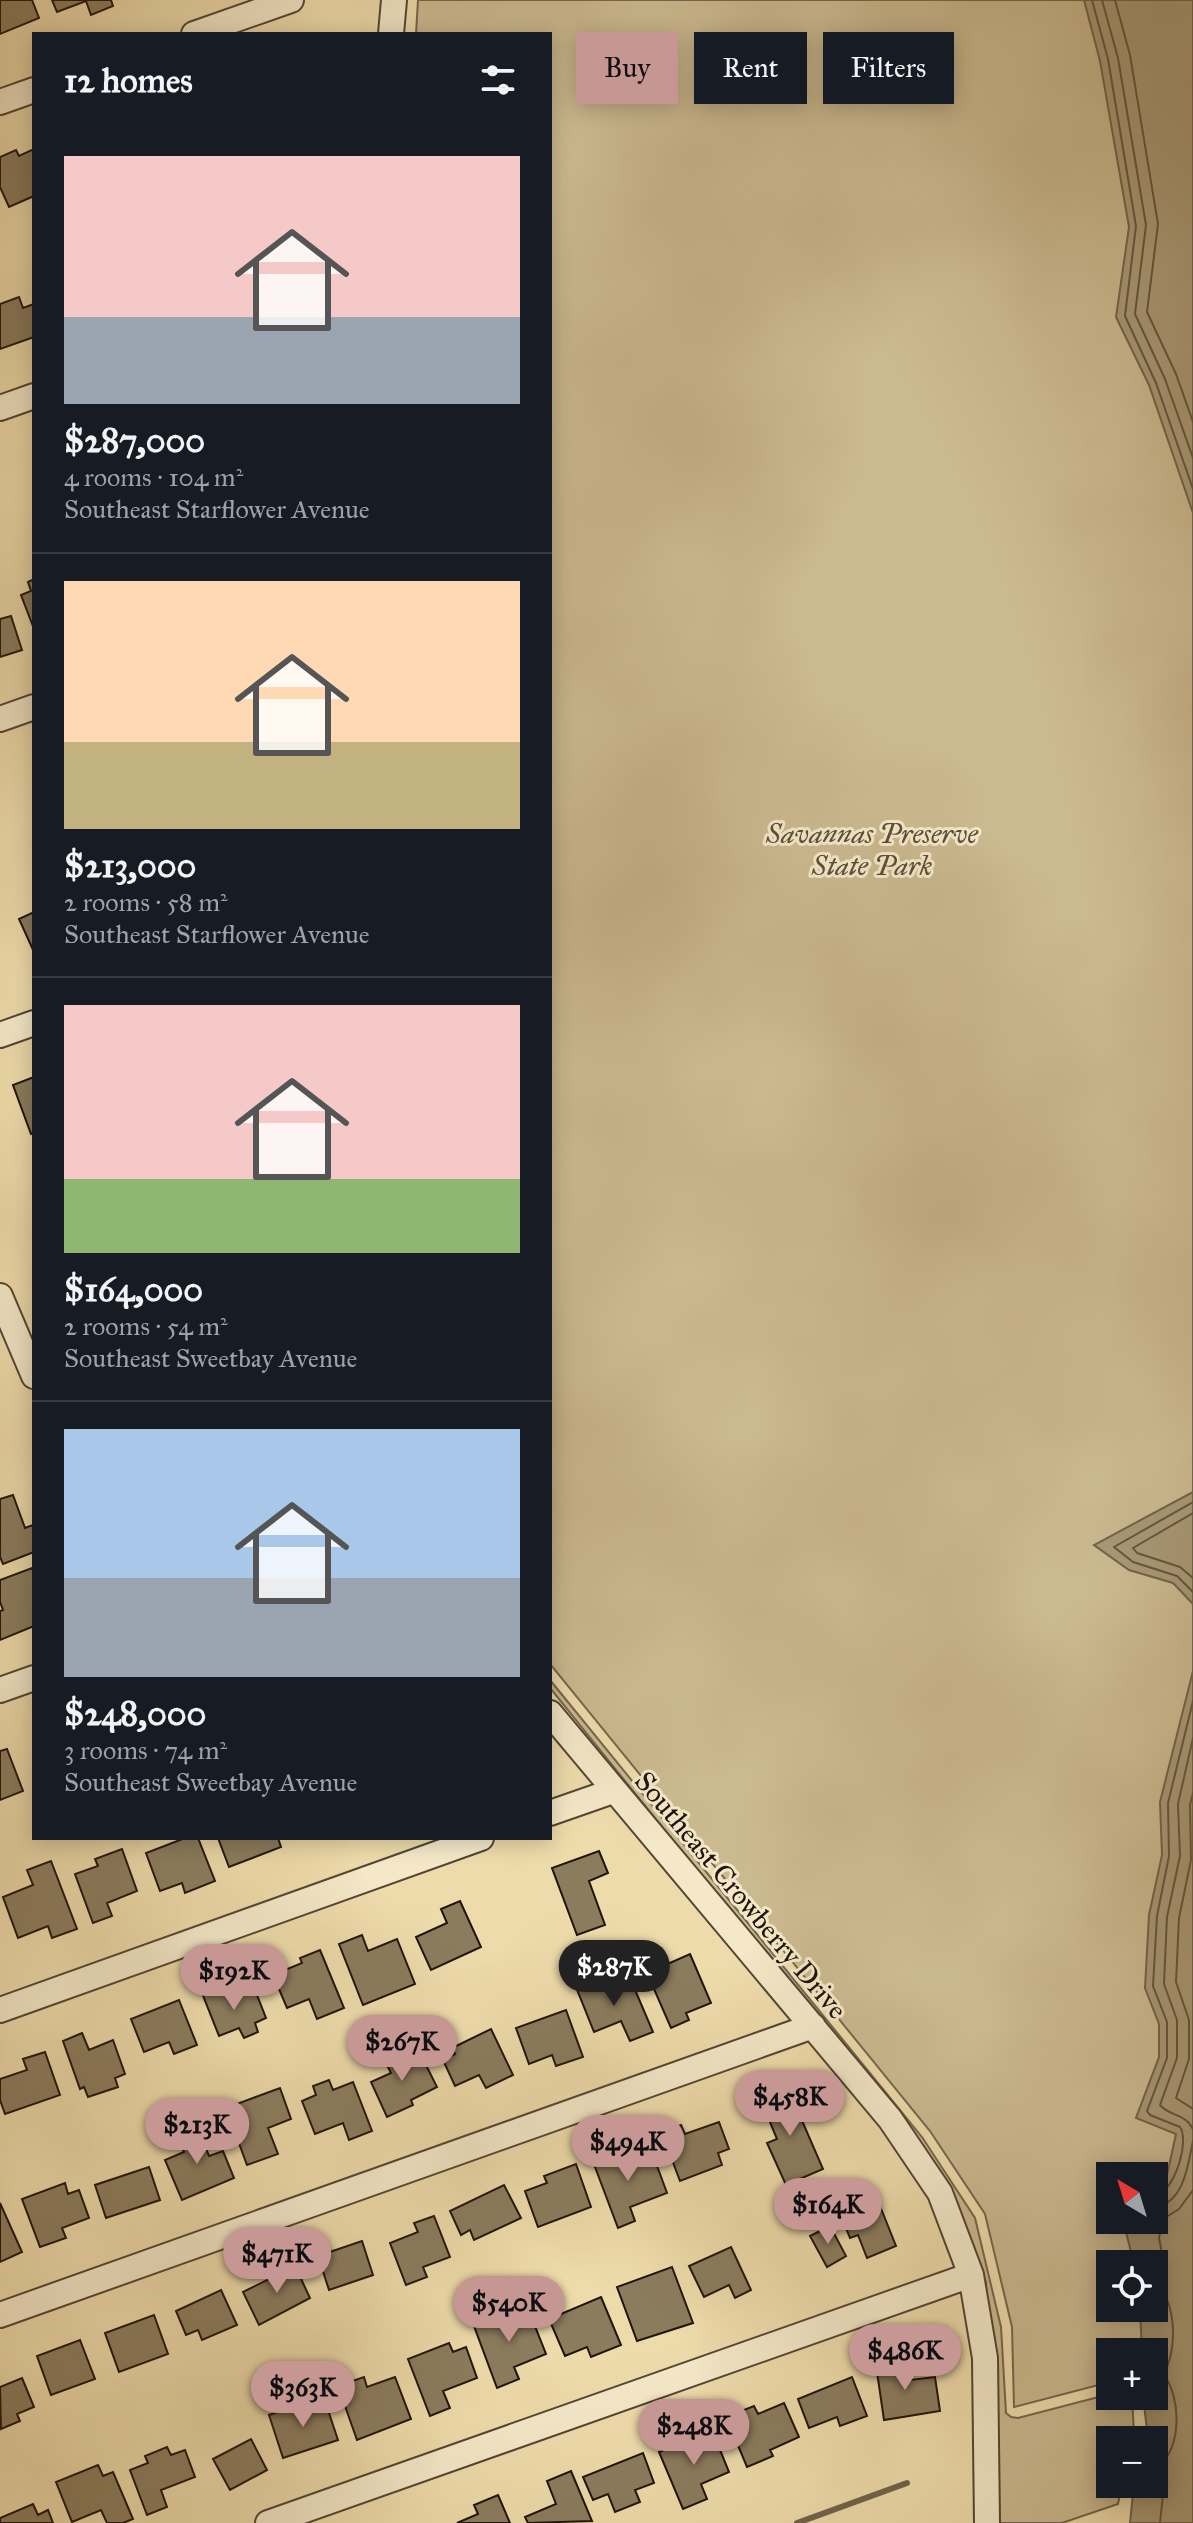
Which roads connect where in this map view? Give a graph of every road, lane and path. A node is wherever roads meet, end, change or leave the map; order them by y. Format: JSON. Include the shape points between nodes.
{"nodes":[{"id":1,"x":291,"y":0,"type":"edge"},
{"id":2,"x":394,"y":0,"type":"edge"},
{"id":3,"x":200,"y":32,"type":"edge"},
{"id":4,"x":391,"y":32,"type":"edge"},
{"id":5,"x":32,"y":91,"type":"edge"},
{"id":6,"x":0,"y":102,"type":"edge"},
{"id":7,"x":32,"y":397,"type":"edge"},
{"id":8,"x":0,"y":408,"type":"edge"},
{"id":9,"x":32,"y":708,"type":"edge"},
{"id":10,"x":0,"y":719,"type":"edge"},
{"id":11,"x":32,"y":1024,"type":"edge"},
{"id":12,"x":0,"y":1035,"type":"edge"},
{"id":13,"x":0,"y":1296,"type":"edge"},
{"id":14,"x":32,"y":1371,"type":"edge"},
{"id":15,"x":32,"y":1679,"type":"edge"},
{"id":16,"x":0,"y":1690,"type":"edge"},
{"id":17,"x":552,"y":1715,"type":"edge"},
{"id":18,"x":613,"y":1791,"type":"junction"},
{"id":19,"x":552,"y":1812,"type":"edge"},
{"id":20,"x":475,"y":1840,"type":"edge"},
{"id":21,"x":0,"y":2010,"type":"edge"},
{"id":22,"x":813,"y":2026,"type":"junction"},
{"id":23,"x":971,"y":2275,"type":"junction"},
{"id":24,"x":0,"y":2315,"type":"edge"},
{"id":25,"x":268,"y":2523,"type":"edge"},
{"id":26,"x":987,"y":2523,"type":"edge"}],
"edges":[{"from":1,"to":3,"type":"street"},
{"from":2,"to":4,"type":"street"},
{"from":5,"to":6,"type":"street"},
{"from":7,"to":8,"type":"street"},
{"from":9,"to":10,"type":"street"},
{"from":11,"to":12,"type":"street"},
{"from":13,"to":14,"type":"street"},
{"from":15,"to":16,"type":"street"},
{"from":17,"to":18,"type":"street","name":"Southeast Crowberry Drive"},
{"from":18,"to":19,"type":"street"},
{"from":18,"to":22,"type":"street","name":"Southeast Crowberry Drive"},
{"from":20,"to":21,"type":"street"},
{"from":22,"to":23,"type":"street","name":"Southeast Crowberry Drive","via":[[890,2119],[940,2193]]},
{"from":22,"to":24,"type":"street"},
{"from":23,"to":25,"type":"street"},
{"from":23,"to":26,"type":"street","name":"Southeast Crowberry Drive","via":[[985,2358]]}]}
